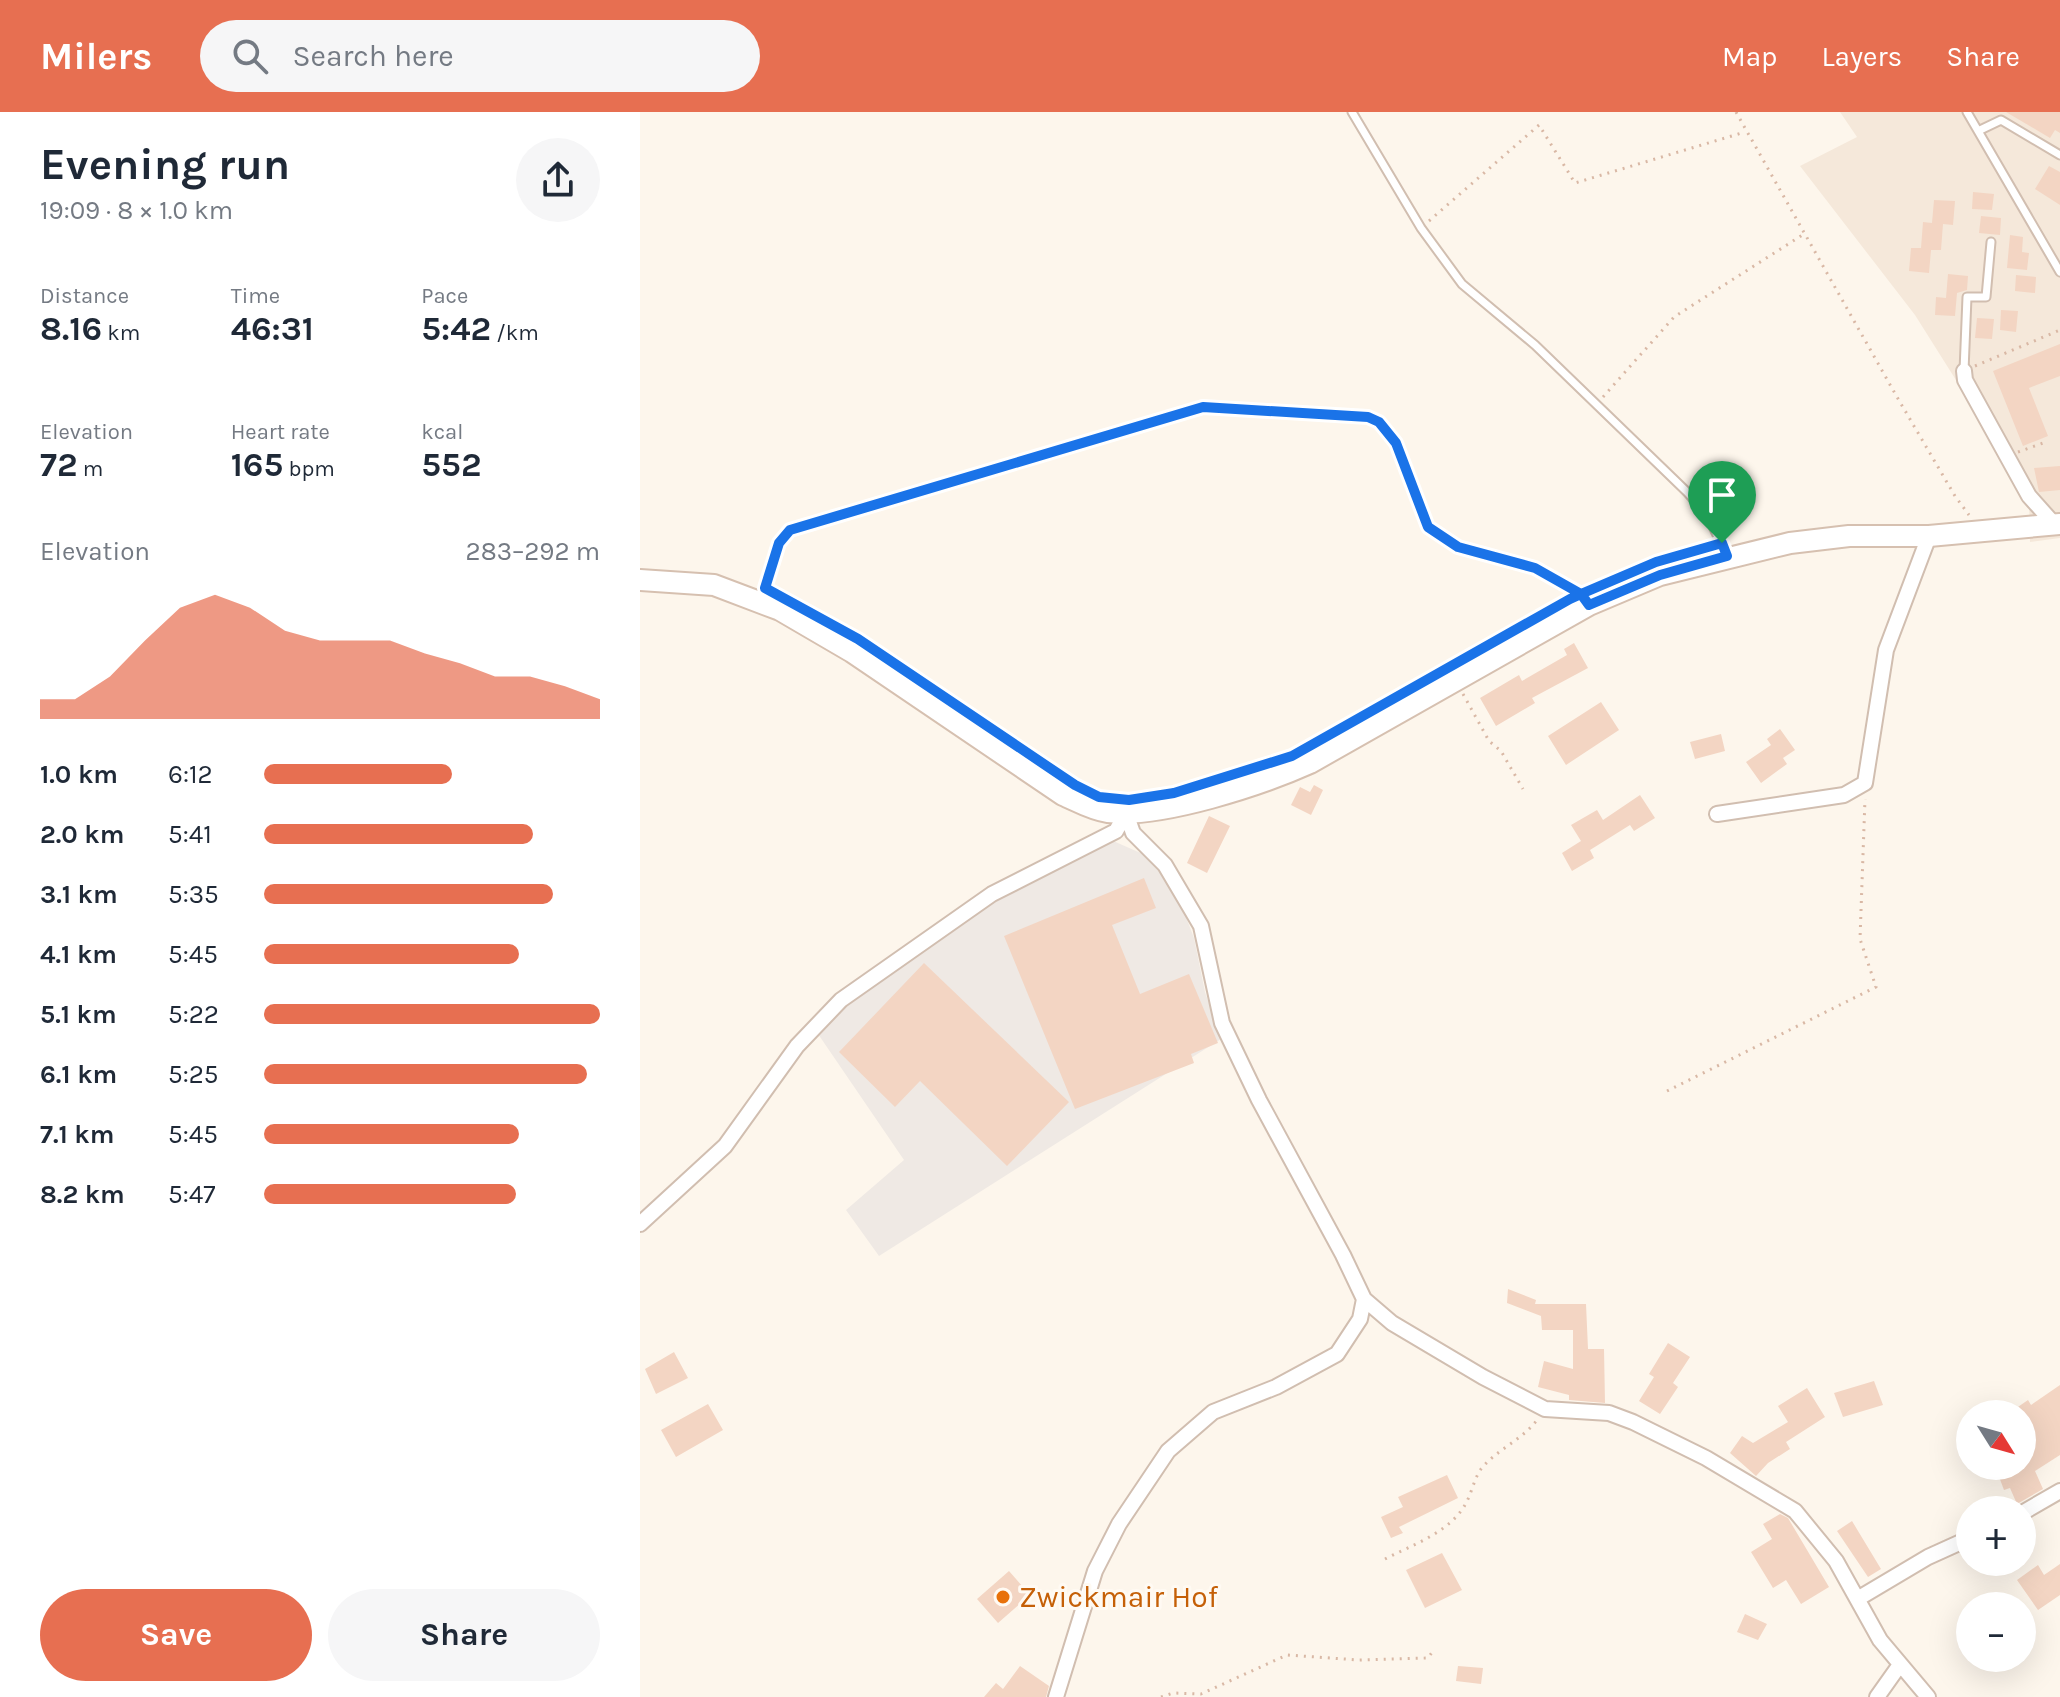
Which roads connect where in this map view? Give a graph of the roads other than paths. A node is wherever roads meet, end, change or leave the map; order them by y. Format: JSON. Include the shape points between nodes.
{"nodes":[{"id":1,"x":1352,"y":112,"type":"edge"},
{"id":2,"x":1967,"y":112,"type":"edge"},
{"id":3,"x":1978,"y":131,"type":"junction"},
{"id":4,"x":2060,"y":155,"type":"edge"},
{"id":5,"x":1991,"y":242,"type":"dead end"},
{"id":6,"x":2060,"y":272,"type":"edge"},
{"id":7,"x":1964,"y":371,"type":"joint"},
{"id":8,"x":2053,"y":519,"type":"edge"},
{"id":9,"x":1929,"y":536,"type":"junction"},
{"id":10,"x":1727,"y":556,"type":"junction"},
{"id":11,"x":640,"y":580,"type":"edge"},
{"id":12,"x":1126,"y":813,"type":"junction"},
{"id":13,"x":1717,"y":814,"type":"dead end"},
{"id":14,"x":640,"y":1224,"type":"edge"},
{"id":15,"x":1364,"y":1299,"type":"junction"},
{"id":16,"x":2060,"y":1491,"type":"edge"},
{"id":17,"x":2036,"y":1505,"type":"edge"},
{"id":18,"x":1956,"y":1544,"type":"edge"},
{"id":19,"x":1859,"y":1598,"type":"junction"},
{"id":20,"x":1899,"y":1666,"type":"junction"},
{"id":21,"x":1056,"y":1697,"type":"edge"},
{"id":22,"x":1877,"y":1697,"type":"edge"},
{"id":23,"x":1928,"y":1697,"type":"edge"}],
"edges":[{"from":1,"to":10,"type":"lane","via":[[1421,228],[1462,284],[1535,345],[1707,514]]},
{"from":2,"to":3,"type":"lane"},
{"from":3,"to":4,"type":"lane","via":[[2001,120]]},
{"from":3,"to":6,"type":"lane"},
{"from":5,"to":7,"type":"lane","via":[[1986,297],[1967,297]]},
{"from":7,"to":8,"type":"street","via":[[2029,496]]},
{"from":8,"to":9,"type":"street"},
{"from":9,"to":10,"type":"street","via":[[1849,536]]},
{"from":9,"to":13,"type":"street","via":[[1886,650],[1865,783],[1844,795]]},
{"from":10,"to":12,"type":"street","via":[[1660,575],[1589,605],[1310,763],[1265,783]]},
{"from":11,"to":12,"type":"street","via":[[714,585],[780,610],[852,652],[1063,795],[1095,809]]},
{"from":12,"to":14,"type":"street","via":[[1116,831],[992,894],[841,1000],[797,1046],[725,1146]]},
{"from":12,"to":15,"type":"street","via":[[1133,833],[1165,865],[1201,926],[1222,1023]]},
{"from":15,"to":19,"type":"street","via":[[1392,1323],[1545,1409],[1621,1417],[1757,1488],[1795,1511]]},
{"from":15,"to":21,"type":"street","via":[[1360,1319],[1337,1354],[1276,1387],[1213,1412],[1168,1451],[1095,1571]]},
{"from":16,"to":17,"type":"street"},
{"from":18,"to":19,"type":"street"},
{"from":19,"to":20,"type":"street"},
{"from":20,"to":22,"type":"street"},
{"from":20,"to":23,"type":"street"}]}
